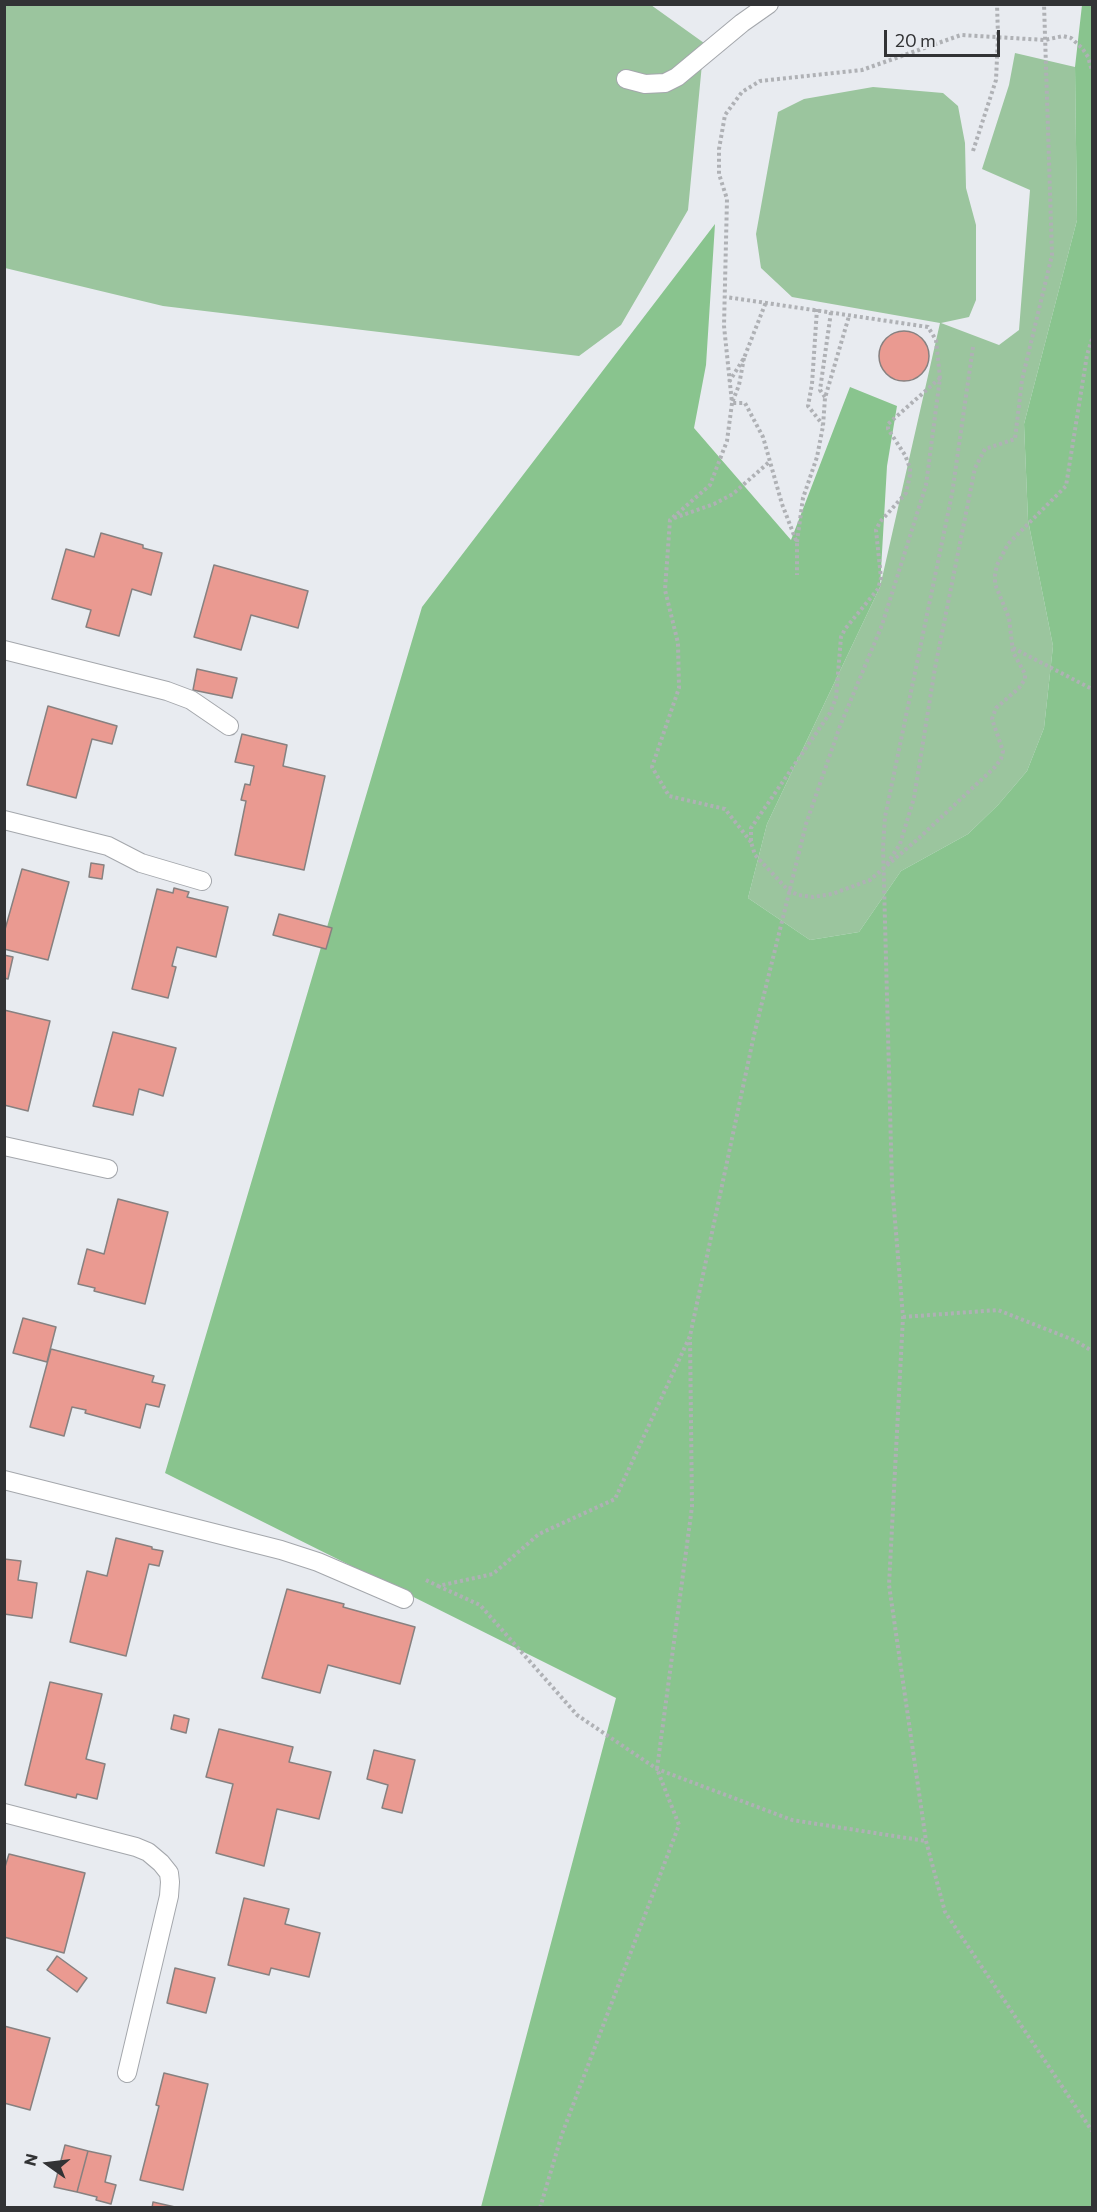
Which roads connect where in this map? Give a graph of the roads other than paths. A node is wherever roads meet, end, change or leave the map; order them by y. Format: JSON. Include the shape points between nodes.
{"nodes":[{"id":1,"x":770,"y":4,"type":"edge"},
{"id":2,"x":626,"y":79,"type":"dead end"},
{"id":3,"x":4,"y":650,"type":"edge"},
{"id":4,"x":229,"y":726,"type":"dead end"},
{"id":5,"x":4,"y":820,"type":"edge"},
{"id":6,"x":202,"y":881,"type":"dead end"},
{"id":7,"x":4,"y":1146,"type":"edge"},
{"id":8,"x":108,"y":1169,"type":"dead end"},
{"id":9,"x":4,"y":1480,"type":"edge"},
{"id":10,"x":404,"y":1599,"type":"dead end"},
{"id":11,"x":4,"y":1813,"type":"edge"},
{"id":12,"x":127,"y":2073,"type":"dead end"}],
"edges":[{"from":1,"to":2,"type":"lane","via":[[677,77],[665,83],[645,84]]},
{"from":3,"to":4,"type":"lane","via":[[167,691],[190,700]]},
{"from":5,"to":6,"type":"lane","via":[[108,846],[141,863]]},
{"from":7,"to":8,"type":"lane"},
{"from":9,"to":10,"type":"lane","via":[[281,1550]]},
{"from":11,"to":12,"type":"lane","via":[[136,1847],[148,1852],[169,1873],[169,1896]]}]}
